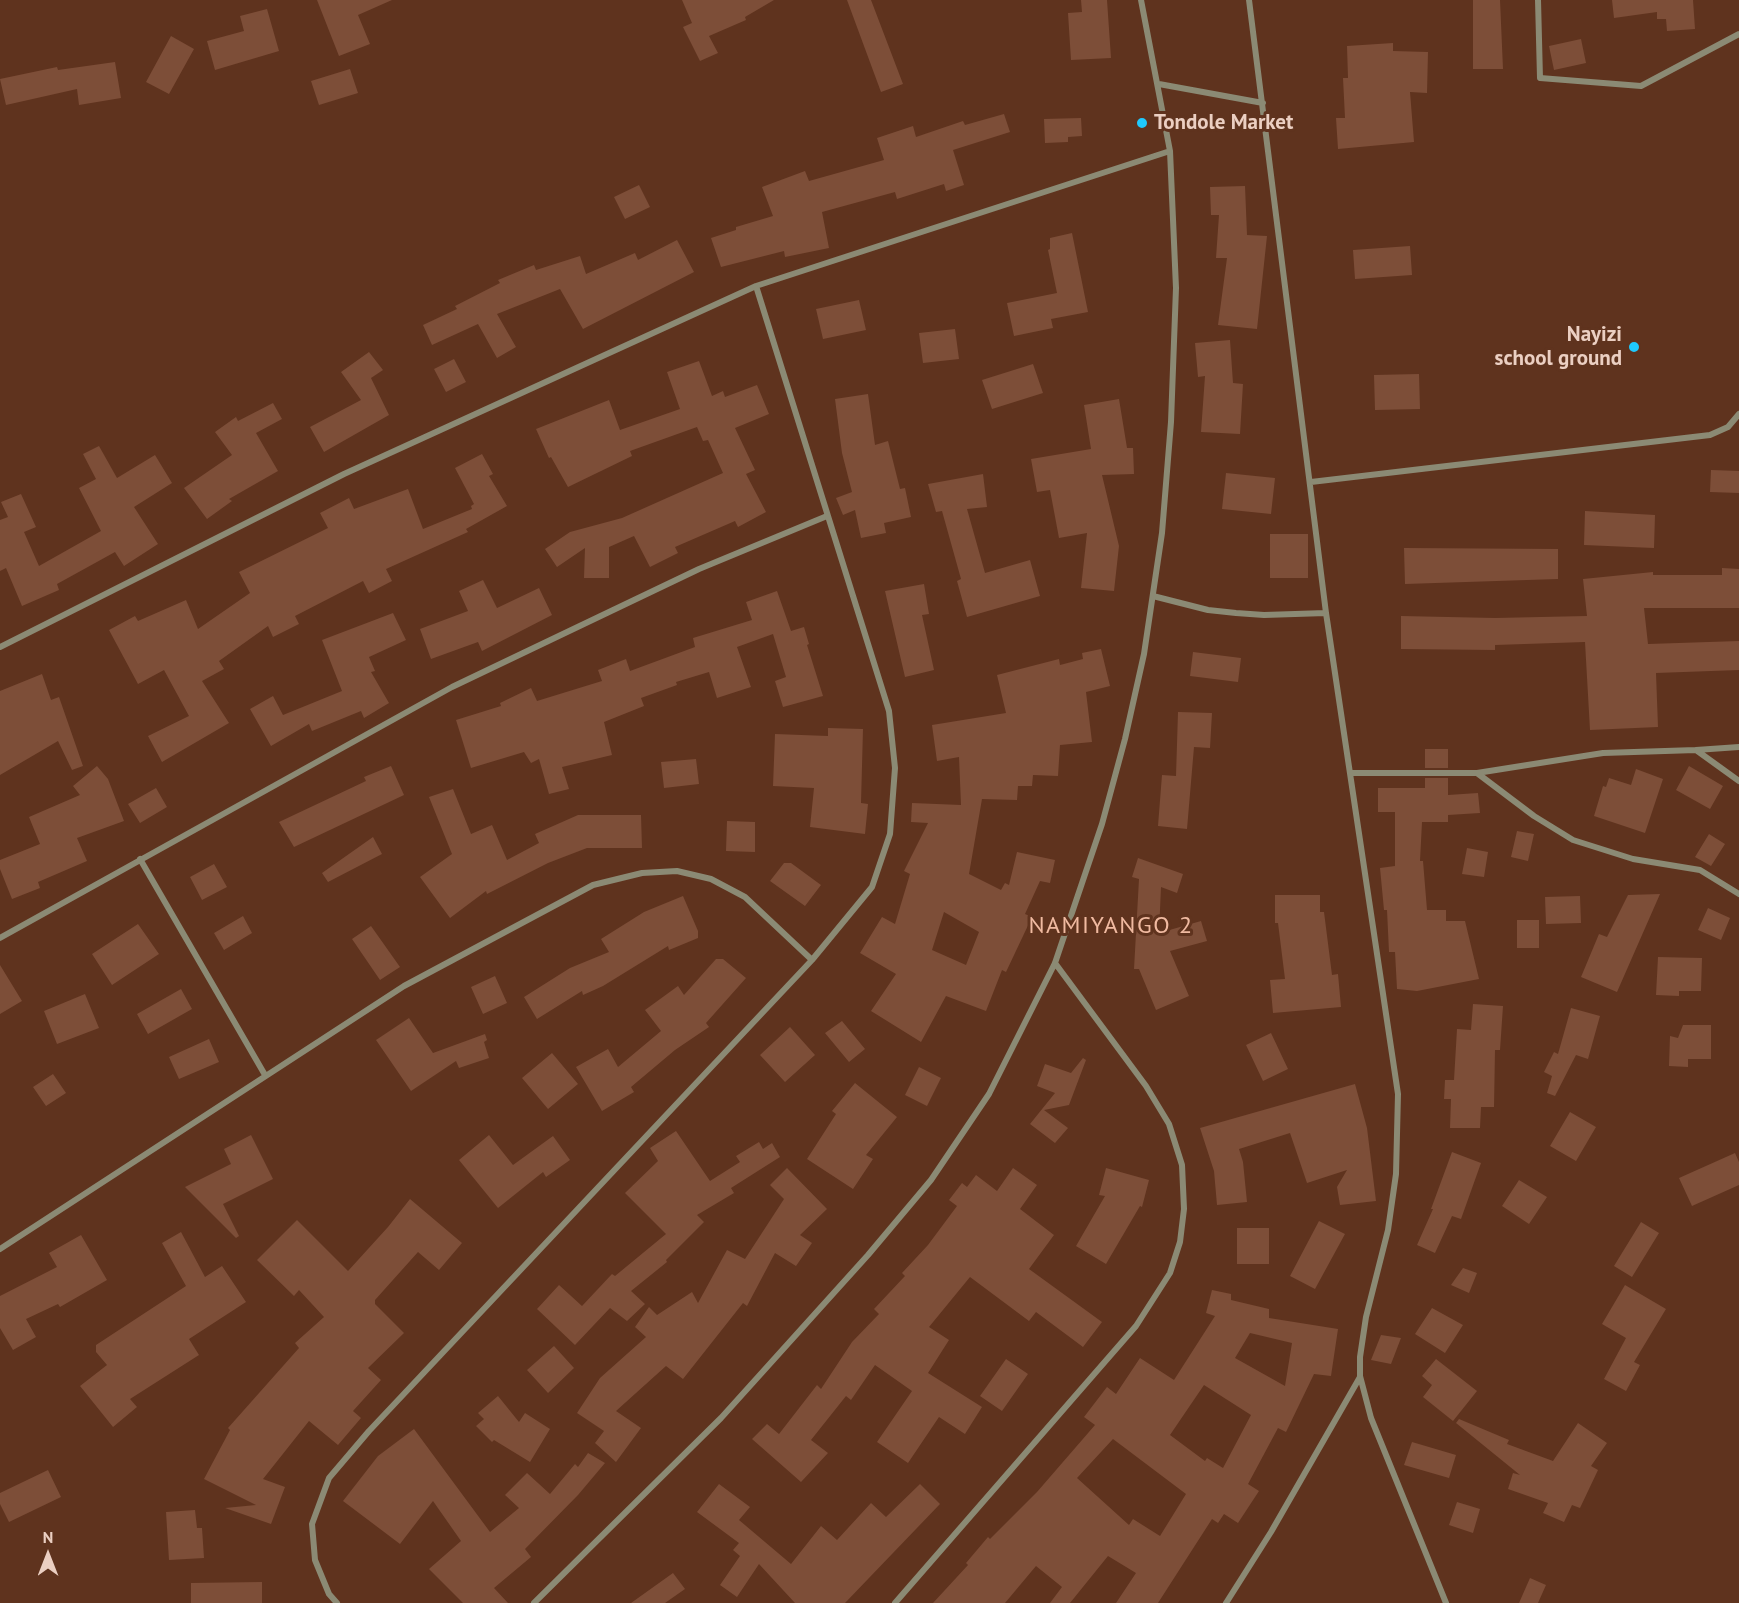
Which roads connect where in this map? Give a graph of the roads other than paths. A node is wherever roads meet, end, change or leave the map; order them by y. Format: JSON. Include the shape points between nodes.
{"nodes":[{"id":1,"x":1140,"y":0,"type":"edge"},
{"id":2,"x":1249,"y":0,"type":"edge"},
{"id":3,"x":1538,"y":0,"type":"edge"},
{"id":4,"x":1739,"y":34,"type":"edge"},
{"id":5,"x":1159,"y":84,"type":"junction"},
{"id":6,"x":1263,"y":103,"type":"junction"},
{"id":7,"x":1170,"y":151,"type":"junction"},
{"id":8,"x":756,"y":286,"type":"junction"},
{"id":9,"x":1739,"y":414,"type":"edge"},
{"id":10,"x":1311,"y":482,"type":"junction"},
{"id":11,"x":826,"y":516,"type":"junction"},
{"id":12,"x":1153,"y":596,"type":"junction"},
{"id":13,"x":1326,"y":613,"type":"junction"},
{"id":14,"x":0,"y":647,"type":"edge"},
{"id":15,"x":1739,"y":747,"type":"edge"},
{"id":16,"x":1696,"y":750,"type":"junction"},
{"id":17,"x":1351,"y":773,"type":"junction"},
{"id":18,"x":1477,"y":773,"type":"junction"},
{"id":19,"x":1739,"y":781,"type":"edge"},
{"id":20,"x":140,"y":859,"type":"junction"},
{"id":21,"x":1739,"y":894,"type":"edge"},
{"id":22,"x":0,"y":938,"type":"edge"},
{"id":23,"x":812,"y":960,"type":"junction"},
{"id":24,"x":1055,"y":963,"type":"junction"},
{"id":25,"x":265,"y":1075,"type":"junction"},
{"id":26,"x":0,"y":1249,"type":"edge"},
{"id":27,"x":1360,"y":1376,"type":"junction"},
{"id":28,"x":337,"y":1603,"type":"edge"},
{"id":29,"x":534,"y":1603,"type":"edge"},
{"id":30,"x":895,"y":1603,"type":"edge"},
{"id":31,"x":1226,"y":1603,"type":"edge"},
{"id":32,"x":1446,"y":1603,"type":"edge"}],
"edges":[{"from":1,"to":5,"type":"street"},
{"from":2,"to":6,"type":"street"},
{"from":3,"to":4,"type":"street","via":[[1540,78],[1641,86]]},
{"from":5,"to":6,"type":"street"},
{"from":5,"to":7,"type":"street"},
{"from":6,"to":10,"type":"street"},
{"from":7,"to":8,"type":"street"},
{"from":7,"to":12,"type":"street","via":[[1175,338],[1162,533]]},
{"from":8,"to":11,"type":"street"},
{"from":8,"to":14,"type":"street","via":[[344,474]]},
{"from":9,"to":10,"type":"street","via":[[1728,428],[1710,435]]},
{"from":10,"to":13,"type":"street"},
{"from":11,"to":20,"type":"street","via":[[699,569],[452,687]]},
{"from":11,"to":23,"type":"street","via":[[889,711],[895,768],[890,834],[872,887]]},
{"from":12,"to":13,"type":"street","via":[[1236,613]]},
{"from":12,"to":24,"type":"street","via":[[1144,654],[1108,803]]},
{"from":13,"to":17,"type":"street"},
{"from":15,"to":16,"type":"street"},
{"from":16,"to":18,"type":"street","via":[[1603,753]]},
{"from":16,"to":19,"type":"street"},
{"from":17,"to":18,"type":"street"},
{"from":17,"to":27,"type":"street","via":[[1394,1064],[1398,1130],[1388,1230],[1366,1317]]},
{"from":18,"to":21,"type":"street","via":[[1574,840],[1633,859],[1700,870]]},
{"from":20,"to":22,"type":"street"},
{"from":20,"to":25,"type":"street"},
{"from":23,"to":25,"type":"street","via":[[745,897],[711,879],[677,871],[642,873],[593,885],[518,924],[404,986]]},
{"from":23,"to":28,"type":"street","via":[[329,1478],[312,1524],[315,1560],[329,1594]]},
{"from":24,"to":29,"type":"street","via":[[989,1094],[931,1180],[721,1418]]},
{"from":24,"to":30,"type":"street","via":[[1146,1086],[1169,1124],[1182,1165],[1184,1209],[1180,1242],[1170,1273],[1136,1326]]},
{"from":25,"to":26,"type":"street"},
{"from":27,"to":31,"type":"street"},
{"from":27,"to":32,"type":"street","via":[[1371,1418]]}]}
